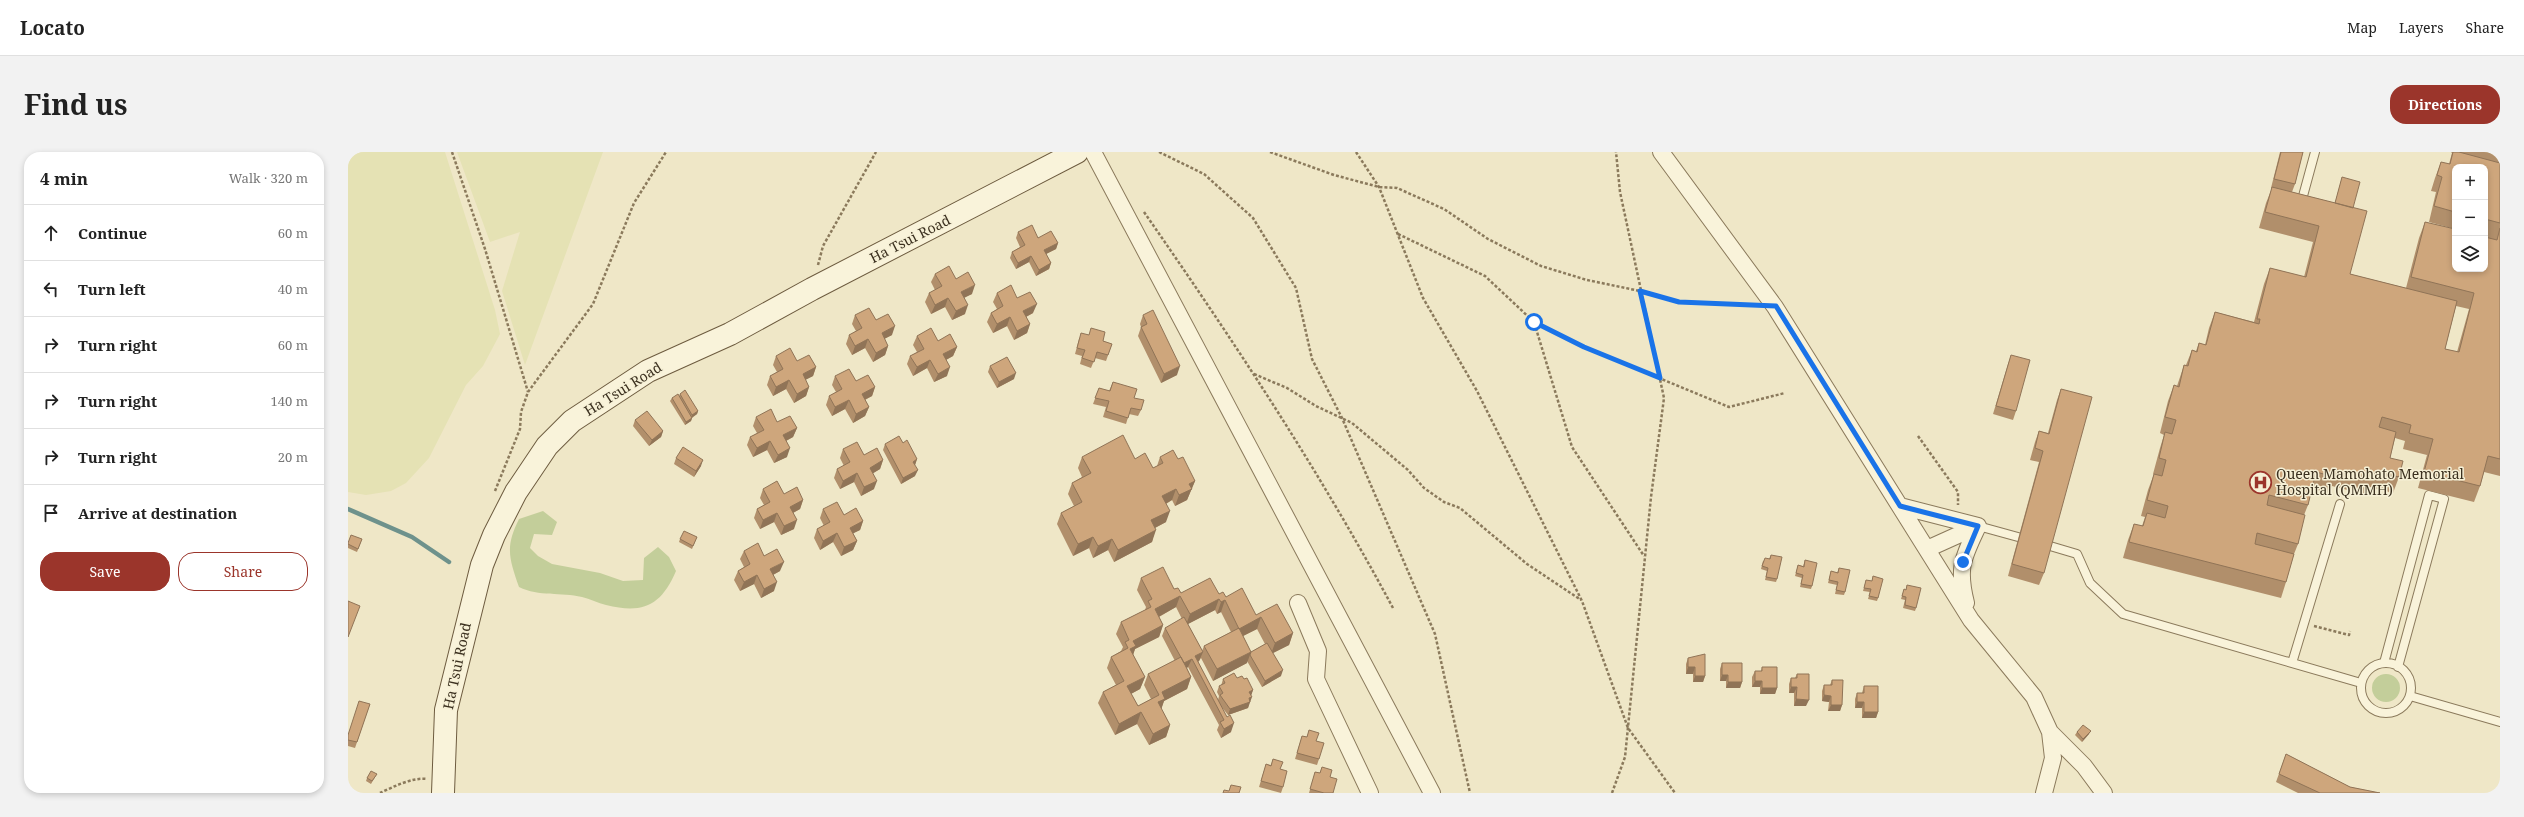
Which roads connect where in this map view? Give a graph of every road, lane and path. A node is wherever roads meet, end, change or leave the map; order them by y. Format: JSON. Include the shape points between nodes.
{"nodes":[{"id":1,"x":452,"y":152,"type":"edge"},
{"id":2,"x":666,"y":152,"type":"edge"},
{"id":3,"x":876,"y":152,"type":"edge"},
{"id":4,"x":1077,"y":152,"type":"edge"},
{"id":5,"x":1093,"y":152,"type":"edge"},
{"id":6,"x":1159,"y":152,"type":"edge"},
{"id":7,"x":1270,"y":152,"type":"edge"},
{"id":8,"x":1356,"y":152,"type":"edge"},
{"id":9,"x":1616,"y":152,"type":"edge"},
{"id":10,"x":1661,"y":152,"type":"edge"},
{"id":11,"x":2314,"y":152,"type":"edge"},
{"id":12,"x":1379,"y":187,"type":"junction"},
{"id":13,"x":2303,"y":196,"type":"edge"},
{"id":14,"x":1142,"y":209,"type":"dead end"},
{"id":15,"x":1398,"y":234,"type":"junction"},
{"id":16,"x":812,"y":289,"type":"junction"},
{"id":17,"x":1640,"y":291,"type":"junction"},
{"id":18,"x":1776,"y":306,"type":"junction"},
{"id":19,"x":1534,"y":322,"type":"junction"},
{"id":20,"x":1253,"y":374,"type":"junction"},
{"id":21,"x":1660,"y":378,"type":"junction"},
{"id":22,"x":528,"y":392,"type":"junction"},
{"id":23,"x":1785,"y":393,"type":"dead end"},
{"id":24,"x":1342,"y":418,"type":"junction"},
{"id":25,"x":1918,"y":436,"type":"dead end"},
{"id":26,"x":495,"y":495,"type":"dead end"},
{"id":27,"x":2340,"y":504,"type":"dead end"},
{"id":28,"x":1900,"y":506,"type":"junction"},
{"id":29,"x":1957,"y":519,"type":"junction"},
{"id":30,"x":1978,"y":526,"type":"junction"},
{"id":31,"x":2018,"y":537,"type":"edge"},
{"id":32,"x":2050,"y":546,"type":"edge"},
{"id":33,"x":1927,"y":549,"type":"junction"},
{"id":34,"x":1644,"y":556,"type":"junction"},
{"id":35,"x":1582,"y":601,"type":"junction"},
{"id":36,"x":1298,"y":603,"type":"dead end"},
{"id":37,"x":1393,"y":608,"type":"dead end"},
{"id":38,"x":1971,"y":620,"type":"junction"},
{"id":39,"x":2304,"y":624,"type":"junction"},
{"id":40,"x":2350,"y":631,"type":"dead end"},
{"id":41,"x":2292,"y":663,"type":"junction"},
{"id":42,"x":2384,"y":663,"type":"junction"},
{"id":43,"x":2398,"y":667,"type":"junction"},
{"id":44,"x":2361,"y":683,"type":"junction"},
{"id":45,"x":2410,"y":696,"type":"junction"},
{"id":46,"x":2500,"y":722,"type":"edge"},
{"id":47,"x":1628,"y":728,"type":"junction"},
{"id":48,"x":2050,"y":732,"type":"junction"},
{"id":49,"x":443,"y":787,"type":"edge"},
{"id":50,"x":380,"y":793,"type":"edge"},
{"id":51,"x":1370,"y":793,"type":"edge"},
{"id":52,"x":1432,"y":793,"type":"edge"},
{"id":53,"x":1470,"y":793,"type":"edge"},
{"id":54,"x":1612,"y":793,"type":"edge"},
{"id":55,"x":1675,"y":793,"type":"edge"},
{"id":56,"x":2044,"y":793,"type":"edge"},
{"id":57,"x":2104,"y":793,"type":"edge"}],
"edges":[{"from":1,"to":22,"type":"path","via":[[485,249]]},
{"from":2,"to":22,"type":"path","via":[[634,203],[593,304]]},
{"from":3,"to":16,"type":"path","via":[[823,246]]},
{"from":4,"to":16,"type":"street","name":"Ha Tsui Road"},
{"from":5,"to":52,"type":"street"},
{"from":6,"to":24,"type":"path","via":[[1204,174],[1253,218],[1296,288],[1312,359]]},
{"from":7,"to":12,"type":"path","via":[[1334,176]]},
{"from":8,"to":12,"type":"path"},
{"from":9,"to":17,"type":"path","via":[[1620,192]]},
{"from":10,"to":18,"type":"street"},
{"from":11,"to":13,"type":"lane"},
{"from":12,"to":15,"type":"path"},
{"from":12,"to":17,"type":"path","via":[[1397,188],[1444,209],[1488,239],[1541,266],[1587,280]]},
{"from":14,"to":20,"type":"path"},
{"from":15,"to":19,"type":"path","via":[[1485,276]]},
{"from":15,"to":35,"type":"path","via":[[1423,298],[1477,391]]},
{"from":16,"to":49,"type":"street","name":"Ha Tsui Road","via":[[730,334],[648,371],[572,421],[547,446],[516,492],[482,565],[446,710]]},
{"from":17,"to":18,"type":"path","via":[[1679,302]]},
{"from":17,"to":21,"type":"path"},
{"from":18,"to":28,"type":"street"},
{"from":19,"to":21,"type":"path","via":[[1584,347]]},
{"from":19,"to":34,"type":"path","via":[[1572,447]]},
{"from":20,"to":24,"type":"path","via":[[1287,388]]},
{"from":20,"to":37,"type":"path","via":[[1313,466]]},
{"from":21,"to":23,"type":"path","via":[[1729,407]]},
{"from":21,"to":34,"type":"path","via":[[1664,398]]},
{"from":22,"to":26,"type":"path","via":[[521,412],[520,429]]},
{"from":24,"to":35,"type":"path","via":[[1352,423],[1389,454],[1424,488],[1444,502],[1460,508],[1527,564]]},
{"from":24,"to":53,"type":"path","via":[[1435,634]]},
{"from":25,"to":29,"type":"path","via":[[1958,492]]},
{"from":27,"to":39,"type":"lane"},
{"from":28,"to":29,"type":"street"},
{"from":28,"to":33,"type":"street"},
{"from":29,"to":30,"type":"street"},
{"from":30,"to":31,"type":"lane"},
{"from":30,"to":33,"type":"street"},
{"from":30,"to":38,"type":"street","via":[[1963,562],[1960,581]]},
{"from":32,"to":41,"type":"lane","via":[[2077,554],[2090,583],[2123,614]]},
{"from":33,"to":38,"type":"street"},
{"from":34,"to":47,"type":"path"},
{"from":35,"to":47,"type":"path"},
{"from":36,"to":51,"type":"street","via":[[1318,651],[1316,679]]},
{"from":38,"to":48,"type":"street","via":[[2034,697]]},
{"from":39,"to":40,"type":"path","via":[[2349,635]]},
{"from":39,"to":41,"type":"lane"},
{"from":41,"to":44,"type":"lane"},
{"from":42,"to":43,"type":"lane"},
{"from":42,"to":43,"type":"lane","via":[[2429,495],[2444,498]]},
{"from":42,"to":44,"type":"lane","via":[[2369,669]]},
{"from":43,"to":45,"type":"lane","via":[[2409,679]]},
{"from":44,"to":45,"type":"lane","via":[[2363,700],[2368,706],[2383,713],[2399,709]]},
{"from":45,"to":46,"type":"lane"},
{"from":47,"to":54,"type":"path","via":[[1625,757]]},
{"from":47,"to":55,"type":"path"},
{"from":48,"to":56,"type":"street","via":[[2053,758]]},
{"from":48,"to":57,"type":"street","via":[[2084,766]]},
{"from":49,"to":50,"type":"path","via":[[422,778]]}]}
